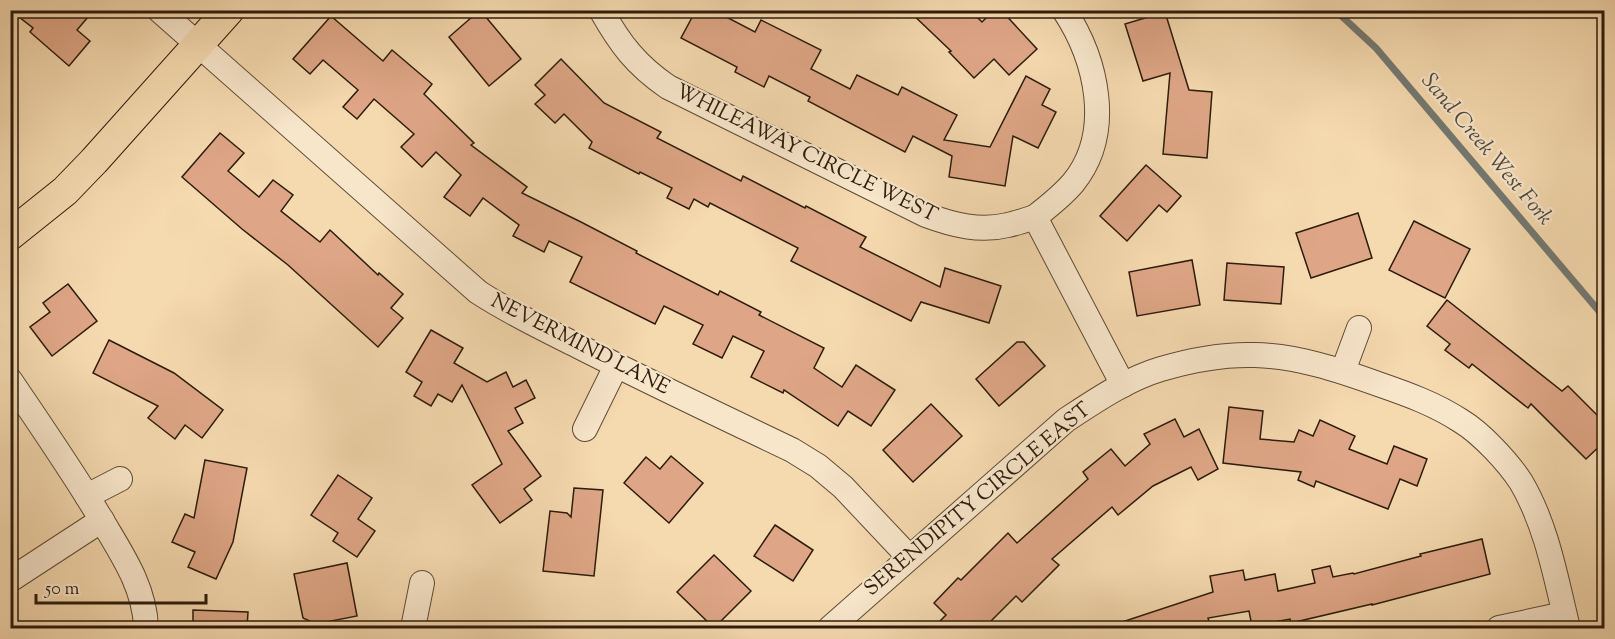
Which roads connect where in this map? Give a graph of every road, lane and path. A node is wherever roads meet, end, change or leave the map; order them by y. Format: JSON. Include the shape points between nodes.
{"nodes":[{"id":1,"x":159,"y":10,"type":"edge"},
{"id":2,"x":229,"y":10,"type":"edge"},
{"id":3,"x":601,"y":10,"type":"edge"},
{"id":4,"x":1064,"y":10,"type":"edge"},
{"id":5,"x":199,"y":45,"type":"junction"},
{"id":6,"x":1035,"y":217,"type":"junction"},
{"id":7,"x":10,"y":235,"type":"edge"},
{"id":8,"x":1359,"y":328,"type":"dead end"},
{"id":9,"x":616,"y":366,"type":"junction"},
{"id":10,"x":1343,"y":371,"type":"junction"},
{"id":11,"x":10,"y":380,"type":"edge"},
{"id":12,"x":1123,"y":385,"type":"junction"},
{"id":13,"x":585,"y":429,"type":"dead end"},
{"id":14,"x":120,"y":479,"type":"dead end"},
{"id":15,"x":87,"y":496,"type":"junction"},
{"id":16,"x":102,"y":520,"type":"junction"},
{"id":17,"x":909,"y":557,"type":"junction"},
{"id":18,"x":10,"y":580,"type":"edge"},
{"id":19,"x":422,"y":583,"type":"dead end"},
{"id":20,"x":1566,"y":621,"type":"edge"},
{"id":21,"x":146,"y":628,"type":"edge"},
{"id":22,"x":413,"y":628,"type":"edge"},
{"id":23,"x":830,"y":628,"type":"edge"},
{"id":24,"x":1499,"y":628,"type":"edge"}],
"edges":[{"from":1,"to":5,"type":"street","name":"NEVERMIND LANE"},
{"from":2,"to":5,"type":"main road"},
{"from":3,"to":6,"type":"street","name":"WHILEAWAY CIRCLE WEST","via":[[631,56],[668,87],[926,215],[979,228],[1008,226]]},
{"from":4,"to":6,"type":"street","via":[[1091,66],[1097,94],[1093,142],[1074,182]]},
{"from":5,"to":7,"type":"main road","via":[[65,191]]},
{"from":5,"to":9,"type":"street","name":"NEVERMIND LANE","via":[[478,292]]},
{"from":6,"to":12,"type":"street"},
{"from":8,"to":10,"type":"street"},
{"from":9,"to":13,"type":"street"},
{"from":9,"to":17,"type":"street","name":"NEVERMIND LANE","via":[[818,466]]},
{"from":10,"to":12,"type":"street","name":"SERENDIPITY CIRCLE EAST","via":[[1284,358],[1226,356],[1159,369]]},
{"from":10,"to":20,"type":"street","name":"SERENDIPITY CIRCLE EAST","via":[[1431,404],[1482,437],[1520,480],[1534,506]]},
{"from":11,"to":15,"type":"street"},
{"from":12,"to":17,"type":"street","name":"SERENDIPITY CIRCLE EAST","via":[[1066,420]]},
{"from":14,"to":15,"type":"street"},
{"from":15,"to":16,"type":"street"},
{"from":16,"to":18,"type":"street"},
{"from":16,"to":21,"type":"street","via":[[132,573],[141,596]]},
{"from":17,"to":23,"type":"street","name":"SERENDIPITY CIRCLE EAST"},
{"from":19,"to":22,"type":"street"},
{"from":20,"to":24,"type":"street"}]}
